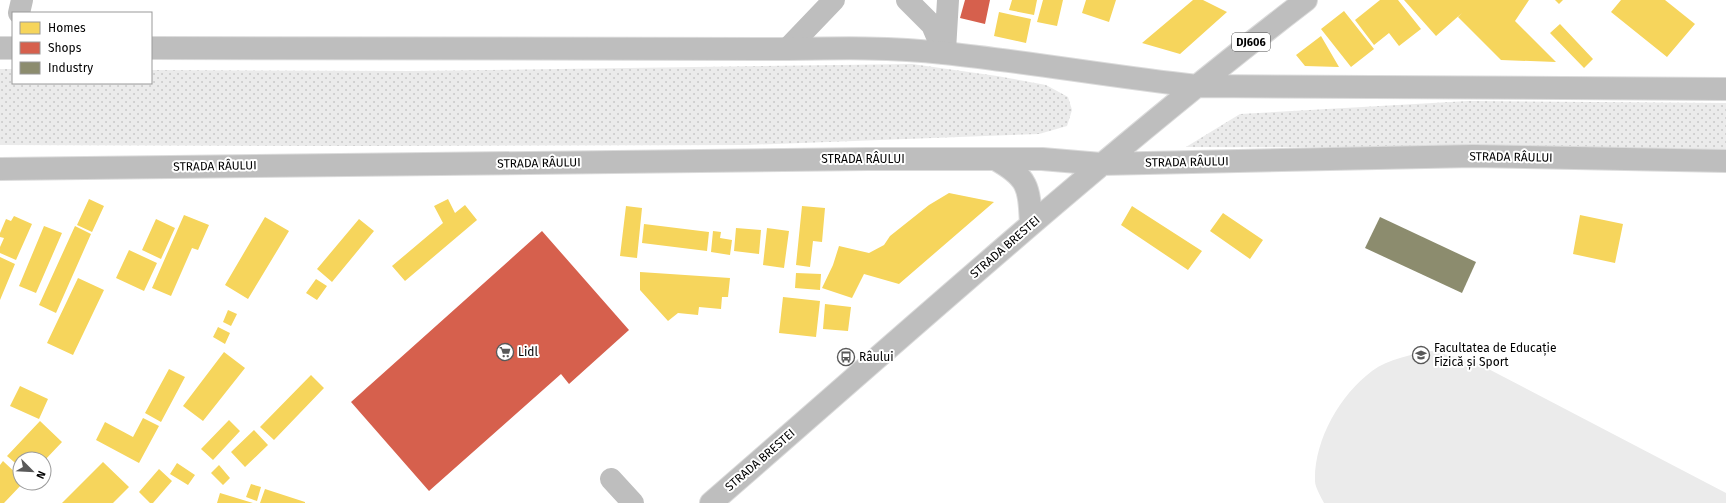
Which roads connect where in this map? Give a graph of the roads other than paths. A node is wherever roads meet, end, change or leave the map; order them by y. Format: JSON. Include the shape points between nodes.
{"nodes":[{"id":1,"x":22,"y":0,"type":"edge"},
{"id":2,"x":834,"y":0,"type":"edge"},
{"id":3,"x":907,"y":0,"type":"edge"},
{"id":4,"x":948,"y":0,"type":"edge"},
{"id":5,"x":1306,"y":0,"type":"edge"},
{"id":6,"x":19,"y":12,"type":"edge"},
{"id":7,"x":152,"y":48,"type":"edge"},
{"id":8,"x":787,"y":49,"type":"junction"},
{"id":9,"x":944,"y":53,"type":"junction"},
{"id":10,"x":1197,"y":86,"type":"junction"},
{"id":11,"x":1726,"y":89,"type":"edge"},
{"id":12,"x":995,"y":159,"type":"junction"},
{"id":13,"x":1726,"y":161,"type":"edge"},
{"id":14,"x":1101,"y":164,"type":"junction"},
{"id":15,"x":0,"y":169,"type":"edge"},
{"id":16,"x":1031,"y":224,"type":"junction"},
{"id":17,"x":611,"y":479,"type":"dead end"},
{"id":18,"x":634,"y":503,"type":"edge"},
{"id":19,"x":710,"y":503,"type":"edge"}],
"edges":[{"from":1,"to":6,"type":"main road"},
{"from":2,"to":8,"type":"main road"},
{"from":3,"to":9,"type":"main road","via":[[932,25]]},
{"from":4,"to":9,"type":"main road"},
{"from":5,"to":10,"type":"main road","name":"STRADA BRESTEI","number":"DJ606"},
{"from":7,"to":8,"type":"main road"},
{"from":8,"to":9,"type":"main road","via":[[863,47]]},
{"from":9,"to":10,"type":"main road"},
{"from":10,"to":11,"type":"main road"},
{"from":10,"to":14,"type":"main road","name":"STRADA BRESTEI","number":"DJ606"},
{"from":12,"to":14,"type":"main road","name":"STRADA RÂULUI"},
{"from":12,"to":15,"type":"main road","name":"STRADA RÂULUI"},
{"from":12,"to":16,"type":"main road","via":[[1013,169],[1022,178],[1028,191]]},
{"from":13,"to":14,"type":"main road","name":"STRADA RÂULUI","via":[[1473,156]]},
{"from":14,"to":16,"type":"main road","name":"STRADA BRESTEI","number":"DJ606"},
{"from":16,"to":19,"type":"main road","name":"STRADA BRESTEI","number":"DJ606"},
{"from":17,"to":18,"type":"main road"}]}
